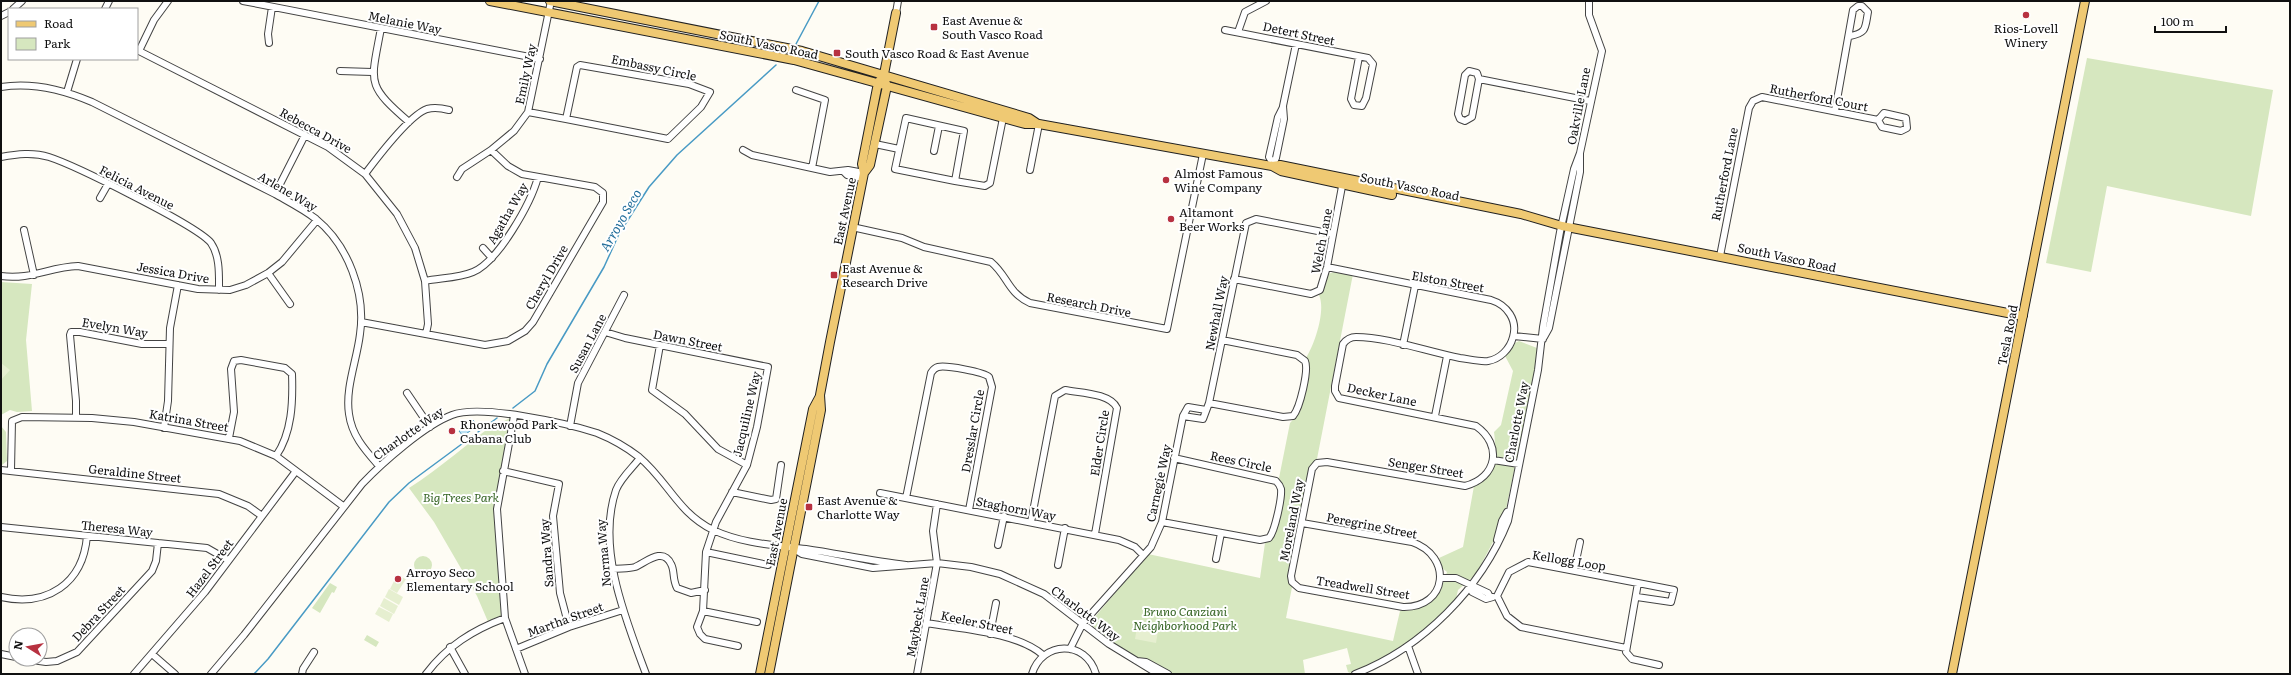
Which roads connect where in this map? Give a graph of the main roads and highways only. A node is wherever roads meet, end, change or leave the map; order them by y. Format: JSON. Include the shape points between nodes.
{"nodes":[{"id":1,"x":490,"y":1,"type":"edge"},
{"id":2,"x":550,"y":1,"type":"edge"},
{"id":3,"x":2085,"y":1,"type":"edge"},
{"id":4,"x":896,"y":13,"type":"road end"},
{"id":5,"x":884,"y":74,"type":"junction"},
{"id":6,"x":878,"y":83,"type":"junction"},
{"id":7,"x":887,"y":86,"type":"junction"},
{"id":8,"x":1038,"y":124,"type":"junction"},
{"id":9,"x":863,"y":175,"type":"junction"},
{"id":10,"x":2023,"y":316,"type":"junction"},
{"id":11,"x":790,"y":549,"type":"junction"},
{"id":12,"x":760,"y":674,"type":"edge"},
{"id":13,"x":769,"y":674,"type":"edge"},
{"id":14,"x":1952,"y":674,"type":"edge"}],
"edges":[{"from":1,"to":6,"type":"main road","name":"South Vasco Road","via":[[770,55]]},
{"from":2,"to":5,"type":"main road","name":"South Vasco Road","via":[[802,51]]},
{"from":3,"to":10,"type":"main road","name":"Tesla Road"},
{"from":4,"to":5,"type":"main road","name":"East Avenue"},
{"from":5,"to":6,"type":"main road","name":"East Avenue"},
{"from":5,"to":7,"type":"main road","name":"East Avenue"},
{"from":5,"to":8,"type":"main road","name":"South Vasco Road","via":[[1029,118]]},
{"from":6,"to":7,"type":"main road","name":"South Vasco Road"},
{"from":6,"to":9,"type":"main road","name":"East Avenue","via":[[862,164]]},
{"from":7,"to":8,"type":"main road","name":"South Vasco Road","via":[[1025,124]]},
{"from":7,"to":9,"type":"main road","name":"East Avenue","via":[[870,165]]},
{"from":8,"to":10,"type":"main road","name":"South Vasco Road","via":[[1203,154],[1280,165],[1343,182],[1521,214],[1546,222]]},
{"from":9,"to":11,"type":"main road","name":"East Avenue","via":[[820,395],[813,409]]},
{"from":10,"to":14,"type":"main road","name":"Tesla Road"},
{"from":11,"to":12,"type":"main road","name":"East Avenue"},
{"from":11,"to":13,"type":"main road","name":"East Avenue"}]}
